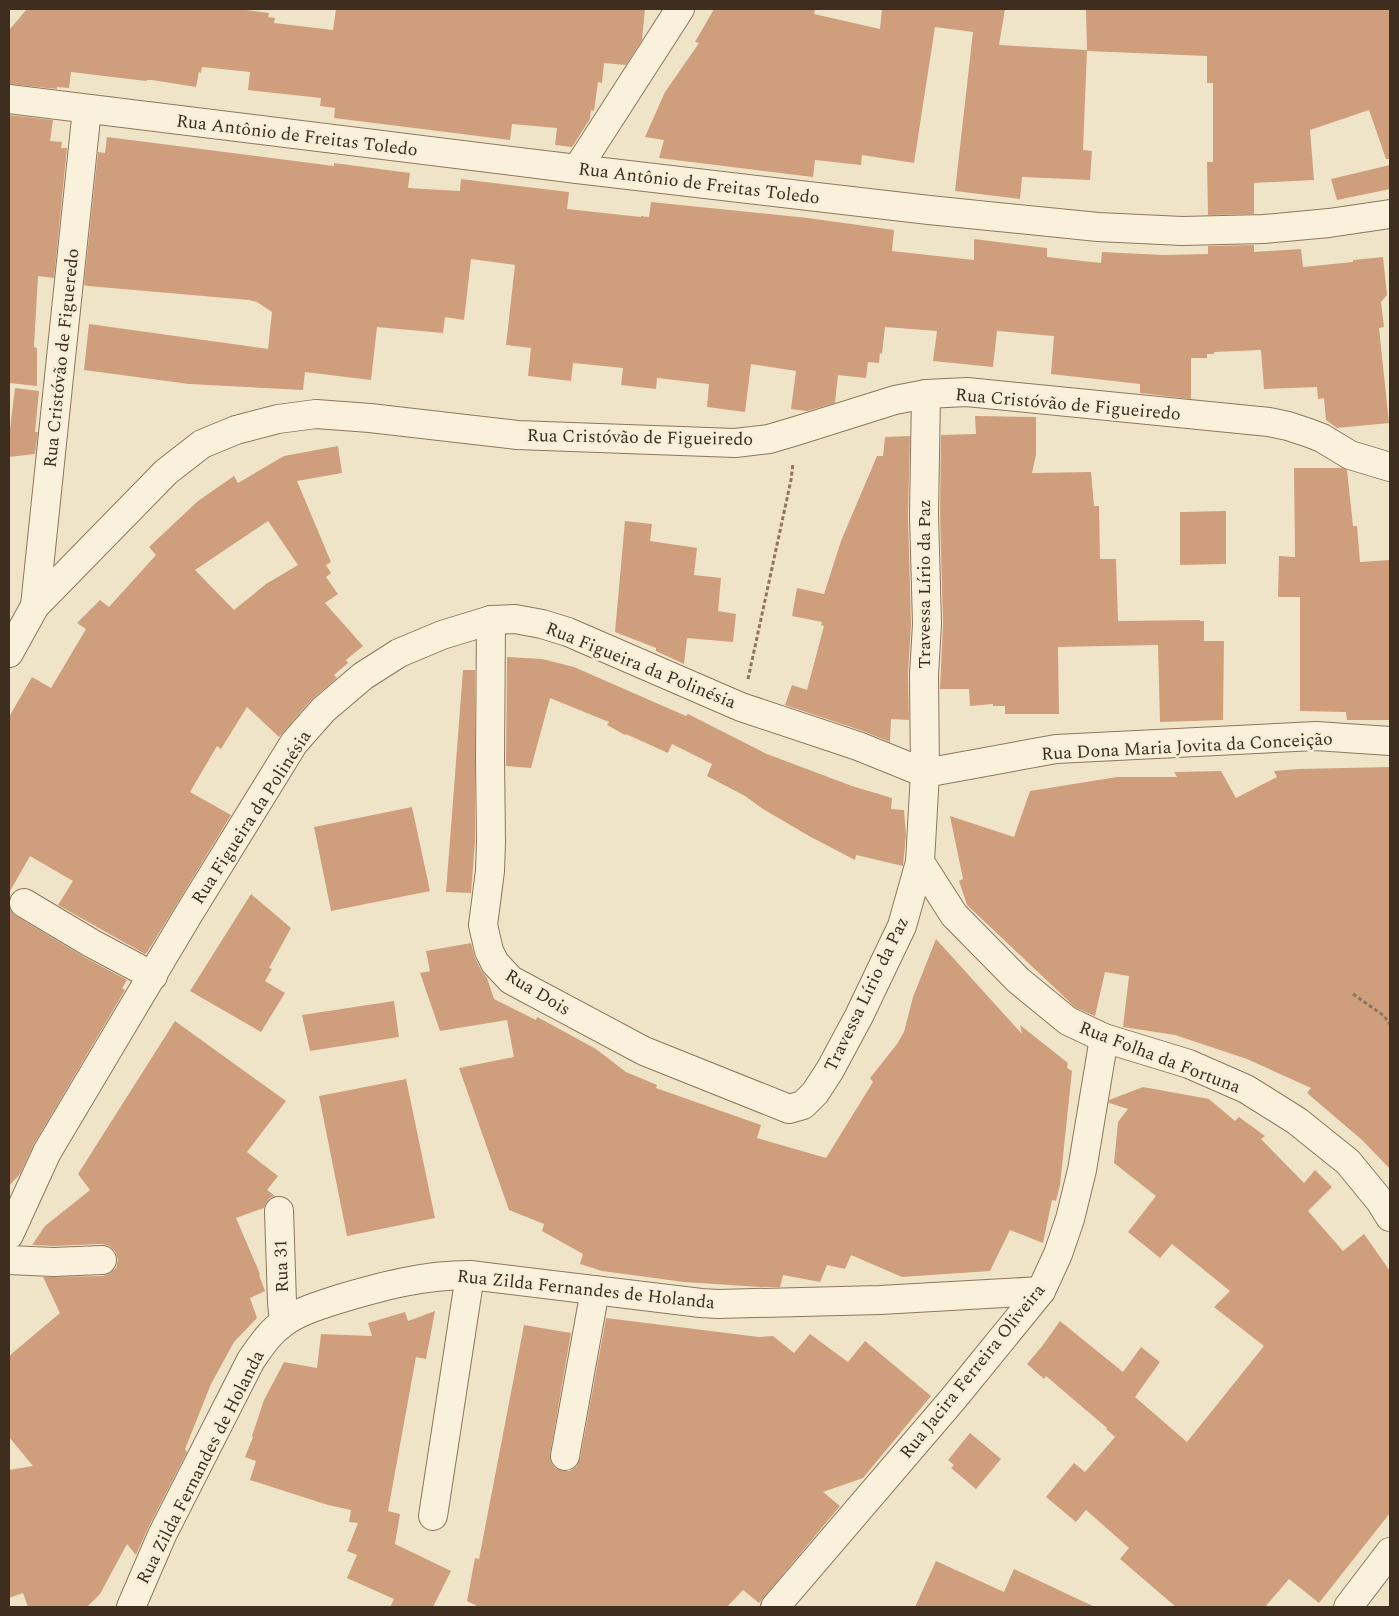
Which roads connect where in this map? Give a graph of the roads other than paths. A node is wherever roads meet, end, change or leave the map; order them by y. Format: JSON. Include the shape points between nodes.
{"nodes":[{"id":1,"x":680,"y":9,"type":"edge"},
{"id":2,"x":9,"y":99,"type":"edge"},
{"id":3,"x":87,"y":109,"type":"junction"},
{"id":4,"x":577,"y":169,"type":"junction"},
{"id":5,"x":1390,"y":214,"type":"edge"},
{"id":6,"x":926,"y":394,"type":"junction"},
{"id":7,"x":1390,"y":467,"type":"edge"},
{"id":8,"x":35,"y":606,"type":"junction"},
{"id":9,"x":491,"y":620,"type":"junction"},
{"id":10,"x":9,"y":653,"type":"edge"},
{"id":11,"x":1390,"y":741,"type":"edge"},
{"id":12,"x":925,"y":773,"type":"junction"},
{"id":13,"x":920,"y":862,"type":"junction"},
{"id":14,"x":24,"y":903,"type":"dead end"},
{"id":15,"x":153,"y":976,"type":"junction"},
{"id":16,"x":1104,"y":1038,"type":"junction"},
{"id":17,"x":789,"y":1109,"type":"joint"},
{"id":18,"x":279,"y":1211,"type":"dead end"},
{"id":19,"x":1390,"y":1217,"type":"edge"},
{"id":20,"x":9,"y":1235,"type":"edge"},
{"id":21,"x":9,"y":1260,"type":"edge"},
{"id":22,"x":102,"y":1260,"type":"dead end"},
{"id":23,"x":470,"y":1275,"type":"junction"},
{"id":24,"x":595,"y":1290,"type":"junction"},
{"id":25,"x":1042,"y":1291,"type":"junction"},
{"id":26,"x":284,"y":1322,"type":"junction"},
{"id":27,"x":565,"y":1456,"type":"dead end"},
{"id":28,"x":433,"y":1516,"type":"dead end"},
{"id":29,"x":1390,"y":1552,"type":"edge"},
{"id":30,"x":131,"y":1607,"type":"edge"},
{"id":31,"x":775,"y":1607,"type":"edge"},
{"id":32,"x":1348,"y":1607,"type":"edge"}],
"edges":[{"from":1,"to":4,"type":"street"},
{"from":2,"to":3,"type":"street","name":"Rua Antônio de Freitas Toledo"},
{"from":3,"to":4,"type":"street","name":"Rua Antônio de Freitas Toledo"},
{"from":3,"to":8,"type":"street","name":"Rua Cristóvão de Figueredo"},
{"from":4,"to":5,"type":"street","name":"Rua Antônio de Freitas Toledo","via":[[1098,227],[1182,231],[1264,229],[1330,224]]},
{"from":6,"to":7,"type":"street","name":"Rua Cristóvão de Figueiredo","via":[[967,392],[1269,422],[1309,433],[1350,455]]},
{"from":6,"to":8,"type":"street","name":"Rua Cristóvão de Figueiredo","via":[[895,400],[769,439],[736,442],[517,435],[316,414],[278,419],[236,430],[202,444],[173,466]]},
{"from":6,"to":12,"type":"street","name":"Travessa Lírio da Paz"},
{"from":8,"to":10,"type":"street"},
{"from":9,"to":12,"type":"street","name":"Rua Figueira da Polinésia","via":[[515,619],[568,632],[741,706]]},
{"from":9,"to":15,"type":"street","name":"Rua Figueira da Polinésia","via":[[398,653],[362,676],[323,710],[294,744],[264,790]]},
{"from":9,"to":17,"type":"street","name":"Rua Dois","via":[[491,842],[483,925],[495,963],[511,980],[644,1051]]},
{"from":11,"to":12,"type":"street","name":"Rua Dona Maria Jovita da Conceição","via":[[1316,736],[1056,749]]},
{"from":12,"to":13,"type":"street"},
{"from":13,"to":16,"type":"street","name":"Rua Folha da Fortuna","via":[[954,915],[1018,980],[1068,1022]]},
{"from":13,"to":17,"type":"street","name":"Travessa Lírio da Paz","via":[[902,926],[846,1039],[815,1093],[803,1104]]},
{"from":14,"to":15,"type":"street"},
{"from":15,"to":20,"type":"street","name":"Rua Figueira da Polinésia","via":[[47,1152]]},
{"from":16,"to":19,"type":"street","name":"Rua Folha da Fortuna","via":[[1189,1064],[1246,1089],[1297,1121],[1348,1162]]},
{"from":16,"to":25,"type":"street","name":"Rua Jacira Ferreira Oliveira","via":[[1070,1219]]},
{"from":18,"to":26,"type":"street","name":"Rua 31"},
{"from":21,"to":22,"type":"street"},
{"from":23,"to":24,"type":"street","name":"Rua Zilda Fernandes de Holanda"},
{"from":23,"to":26,"type":"street","name":"Rua Zilda Fernandes de Holanda","via":[[404,1281],[316,1306]]},
{"from":23,"to":28,"type":"street"},
{"from":24,"to":25,"type":"street","name":"Rua Zilda Fernandes de Holanda","via":[[718,1304]]},
{"from":24,"to":27,"type":"street"},
{"from":25,"to":31,"type":"street","name":"Rua Jacira Ferreira Oliveira"},
{"from":26,"to":30,"type":"street","name":"Rua Zilda Fernandes de Holanda","via":[[266,1338],[251,1360],[162,1536]]},
{"from":29,"to":32,"type":"street"}]}
